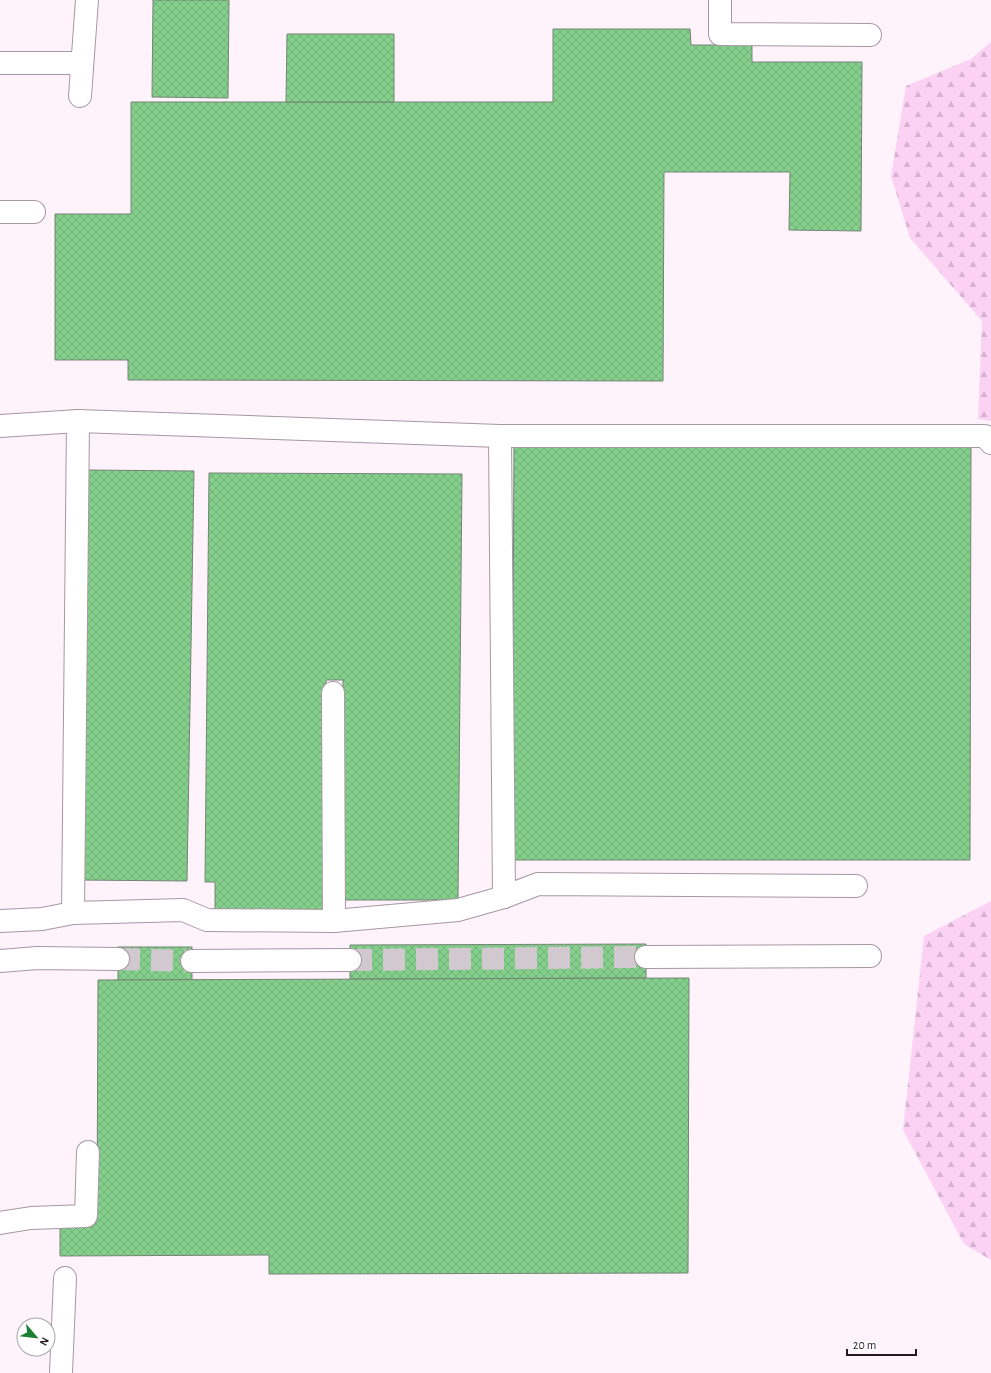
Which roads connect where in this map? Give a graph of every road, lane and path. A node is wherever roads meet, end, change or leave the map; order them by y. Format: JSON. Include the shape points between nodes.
{"nodes":[{"id":1,"x":87,"y":0,"type":"edge"},
{"id":2,"x":720,"y":0,"type":"edge"},
{"id":3,"x":870,"y":36,"type":"dead end"},
{"id":4,"x":0,"y":63,"type":"edge"},
{"id":5,"x":82,"y":63,"type":"junction"},
{"id":6,"x":80,"y":96,"type":"dead end"},
{"id":7,"x":0,"y":212,"type":"edge"},
{"id":8,"x":34,"y":212,"type":"dead end"},
{"id":9,"x":78,"y":421,"type":"junction"},
{"id":10,"x":0,"y":426,"type":"edge"},
{"id":11,"x":500,"y":436,"type":"junction"},
{"id":12,"x":991,"y":443,"type":"edge"},
{"id":13,"x":333,"y":693,"type":"dead end"},
{"id":14,"x":856,"y":886,"type":"dead end"},
{"id":15,"x":504,"y":898,"type":"junction"},
{"id":16,"x":74,"y":913,"type":"junction"},
{"id":17,"x":0,"y":921,"type":"edge"},
{"id":18,"x":334,"y":921,"type":"junction"},
{"id":19,"x":870,"y":956,"type":"dead end"},
{"id":20,"x":646,"y":958,"type":"tunnel mouth"},
{"id":21,"x":118,"y":959,"type":"tunnel mouth"},
{"id":22,"x":0,"y":960,"type":"edge"},
{"id":23,"x":350,"y":960,"type":"tunnel mouth"},
{"id":24,"x":192,"y":961,"type":"tunnel mouth"},
{"id":25,"x":88,"y":1152,"type":"dead end"},
{"id":26,"x":0,"y":1223,"type":"edge"},
{"id":27,"x":65,"y":1278,"type":"dead end"},
{"id":28,"x":61,"y":1373,"type":"edge"}],
"edges":[{"from":1,"to":5,"type":"lane"},
{"from":2,"to":3,"type":"lane","via":[[720,34]]},
{"from":4,"to":5,"type":"lane"},
{"from":5,"to":6,"type":"lane"},
{"from":7,"to":8,"type":"lane"},
{"from":9,"to":10,"type":"lane"},
{"from":9,"to":11,"type":"lane"},
{"from":9,"to":16,"type":"lane"},
{"from":11,"to":12,"type":"lane","via":[[985,436]]},
{"from":11,"to":15,"type":"lane"},
{"from":13,"to":18,"type":"lane"},
{"from":14,"to":15,"type":"lane","via":[[538,884]]},
{"from":15,"to":18,"type":"lane","via":[[458,910]]},
{"from":16,"to":17,"type":"lane","via":[[42,919]]},
{"from":16,"to":18,"type":"lane","via":[[183,910],[208,920]]},
{"from":19,"to":20,"type":"lane"},
{"from":21,"to":22,"type":"lane"},
{"from":23,"to":24,"type":"lane"},
{"from":25,"to":26,"type":"lane","via":[[86,1216],[31,1218]]},
{"from":27,"to":28,"type":"lane"}]}
